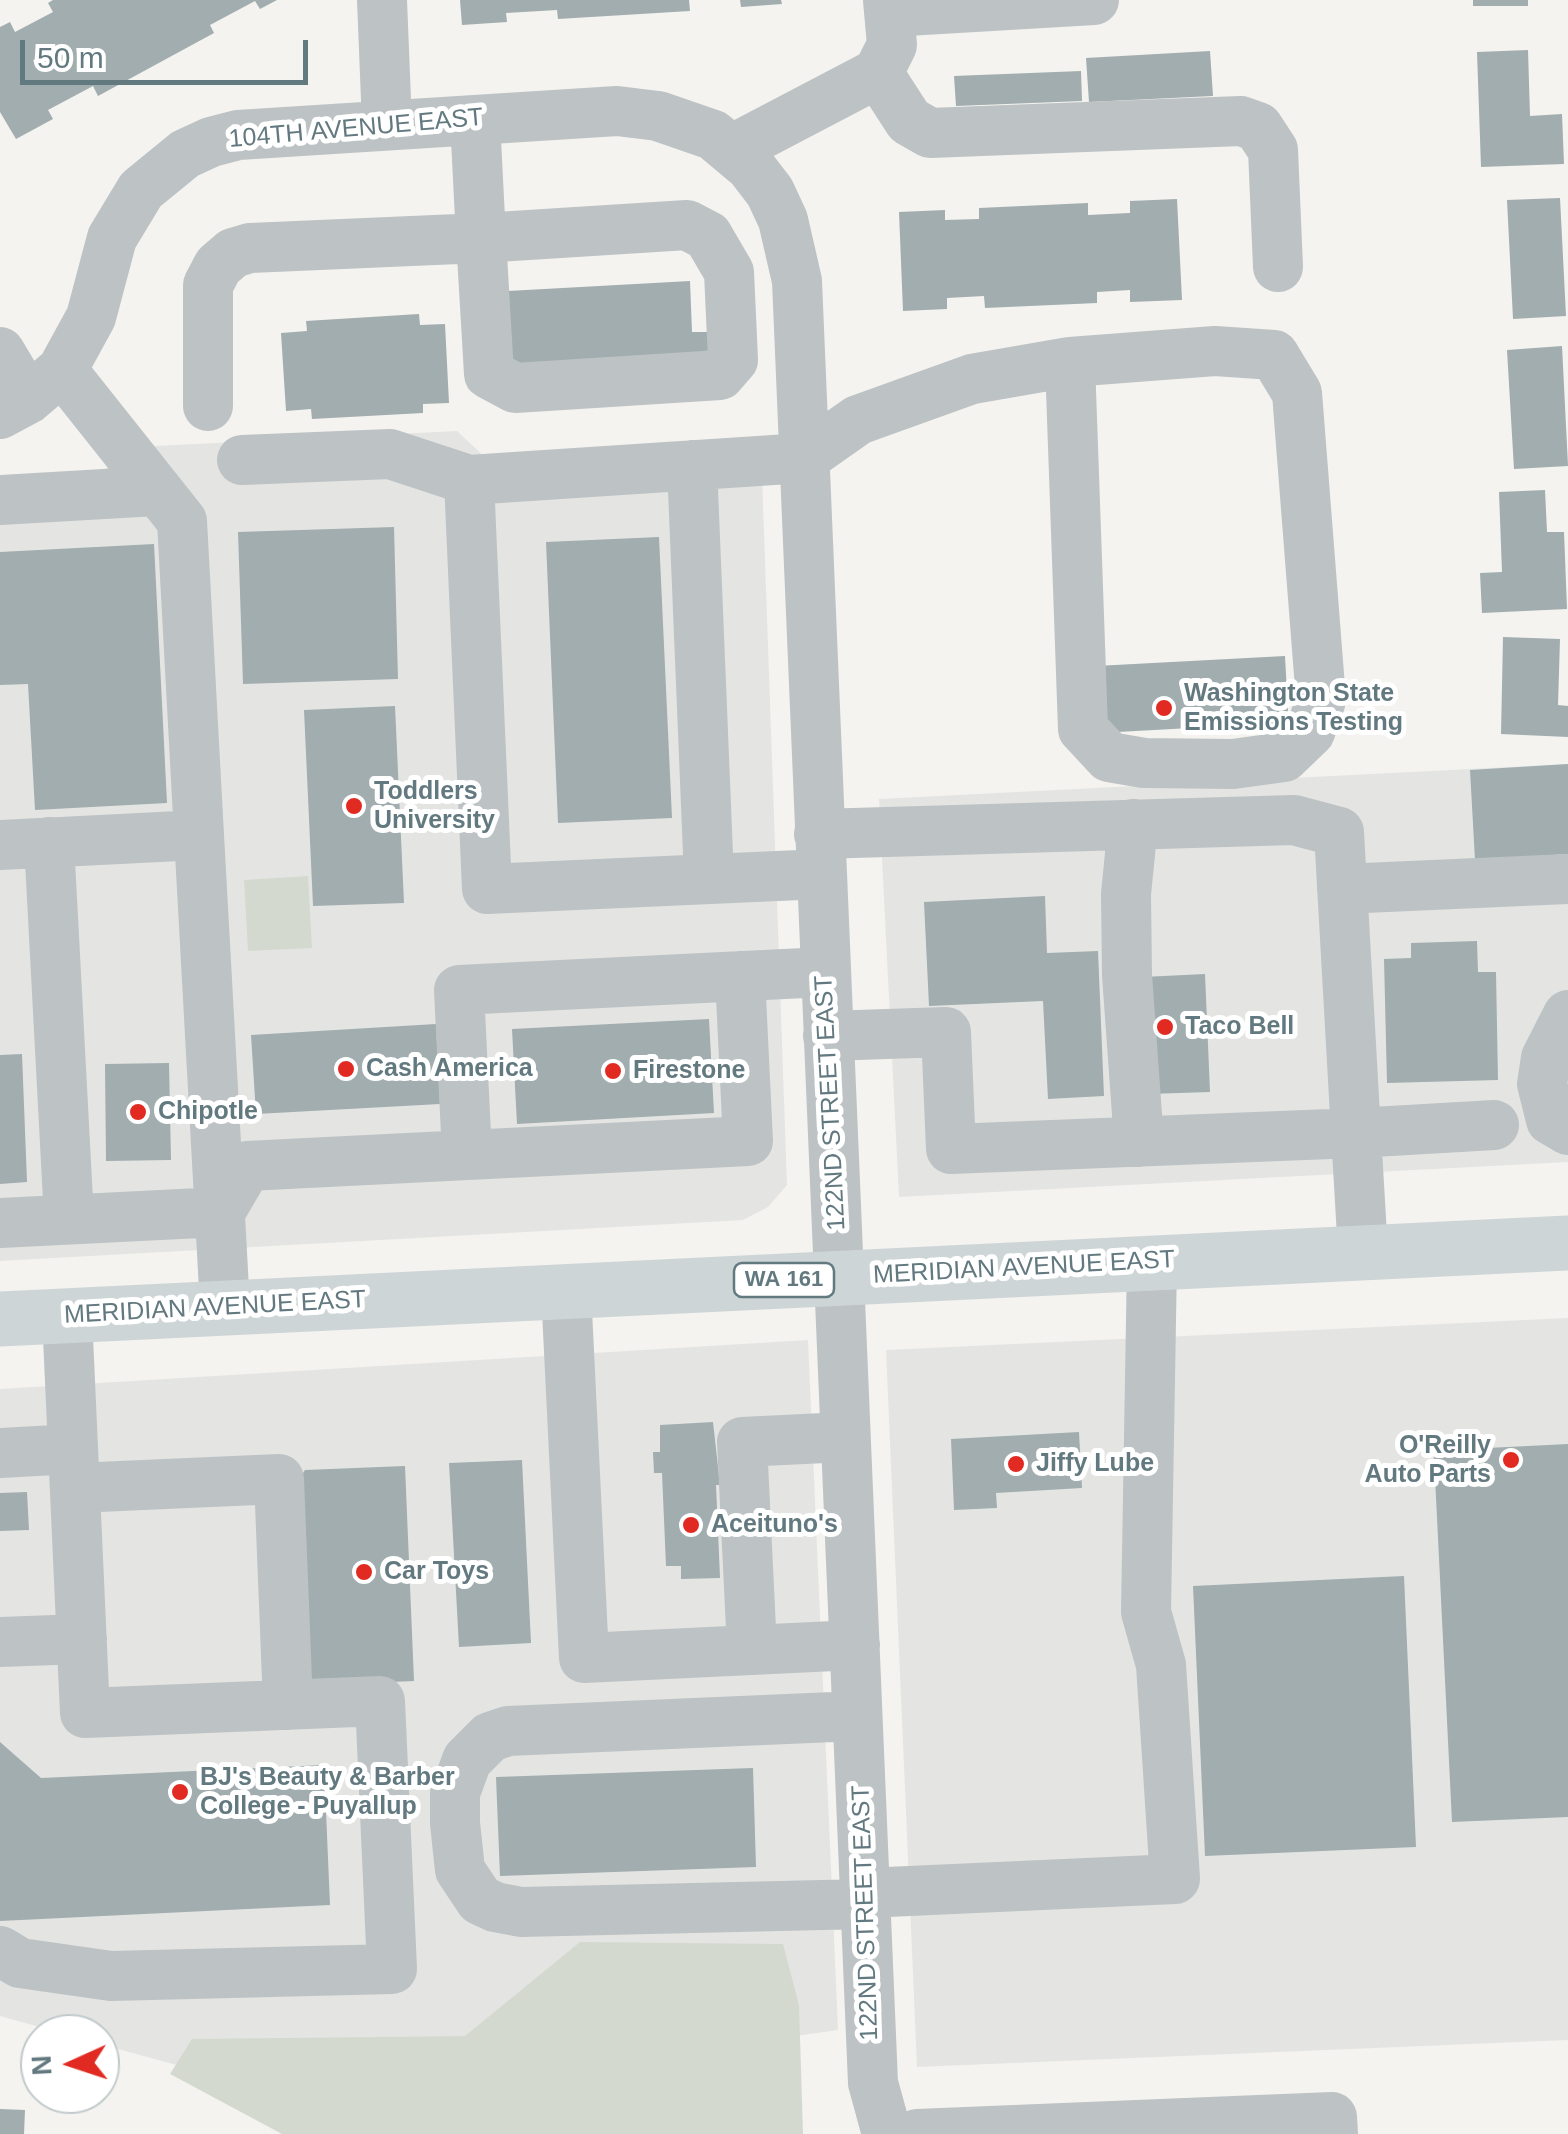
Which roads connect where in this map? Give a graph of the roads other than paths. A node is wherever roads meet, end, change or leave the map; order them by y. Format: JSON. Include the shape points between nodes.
{"nodes":[{"id":1,"x":382,"y":0,"type":"edge"},
{"id":2,"x":1094,"y":0,"type":"edge"},
{"id":3,"x":888,"y":6,"type":"edge"},
{"id":4,"x":878,"y":74,"type":"junction"},
{"id":5,"x":475,"y":120,"type":"junction"},
{"id":6,"x":388,"y":125,"type":"junction"},
{"id":7,"x":734,"y":149,"type":"junction"},
{"id":8,"x":481,"y":238,"type":"junction"},
{"id":9,"x":1278,"y":267,"type":"dead end"},
{"id":10,"x":0,"y":352,"type":"edge"},
{"id":11,"x":1070,"y":362,"type":"junction"},
{"id":12,"x":30,"y":394,"type":"edge"},
{"id":13,"x":208,"y":406,"type":"dead end"},
{"id":14,"x":804,"y":458,"type":"junction"},
{"id":15,"x":242,"y":460,"type":"dead end"},
{"id":16,"x":692,"y":465,"type":"junction"},
{"id":17,"x":469,"y":480,"type":"junction"},
{"id":18,"x":156,"y":491,"type":"junction"},
{"id":19,"x":0,"y":500,"type":"edge"},
{"id":20,"x":1134,"y":824,"type":"junction"},
{"id":21,"x":198,"y":835,"type":"junction"},
{"id":22,"x":50,"y":842,"type":"junction"},
{"id":23,"x":0,"y":844,"type":"edge"},
{"id":24,"x":821,"y":854,"type":"junction"},
{"id":25,"x":709,"y":878,"type":"junction"},
{"id":26,"x":1568,"y":880,"type":"edge"},
{"id":27,"x":1342,"y":889,"type":"junction"},
{"id":28,"x":825,"y":972,"type":"junction"},
{"id":29,"x":740,"y":976,"type":"junction"},
{"id":30,"x":1568,"y":1014,"type":"edge"},
{"id":31,"x":828,"y":1036,"type":"junction"},
{"id":32,"x":1494,"y":1125,"type":"dead end"},
{"id":33,"x":1568,"y":1130,"type":"edge"},
{"id":34,"x":1356,"y":1134,"type":"junction"},
{"id":35,"x":1139,"y":1142,"type":"junction"},
{"id":36,"x":467,"y":1155,"type":"junction"},
{"id":37,"x":220,"y":1212,"type":"junction"},
{"id":38,"x":68,"y":1219,"type":"junction"},
{"id":39,"x":0,"y":1222,"type":"edge"},
{"id":40,"x":1568,"y":1243,"type":"edge"},
{"id":41,"x":1363,"y":1253,"type":"junction"},
{"id":42,"x":1152,"y":1262,"type":"junction"},
{"id":43,"x":839,"y":1278,"type":"junction"},
{"id":44,"x":566,"y":1290,"type":"junction"},
{"id":45,"x":225,"y":1307,"type":"junction"},
{"id":46,"x":67,"y":1315,"type":"junction"},
{"id":47,"x":0,"y":1319,"type":"edge"},
{"id":48,"x":845,"y":1437,"type":"junction"},
{"id":49,"x":0,"y":1453,"type":"edge"},
{"id":50,"x":74,"y":1469,"type":"junction"},
{"id":51,"x":82,"y":1639,"type":"junction"},
{"id":52,"x":0,"y":1642,"type":"edge"},
{"id":53,"x":855,"y":1646,"type":"junction"},
{"id":54,"x":752,"y":1650,"type":"junction"},
{"id":55,"x":288,"y":1704,"type":"junction"},
{"id":56,"x":857,"y":1716,"type":"junction"},
{"id":57,"x":866,"y":1898,"type":"junction"},
{"id":58,"x":0,"y":1952,"type":"edge"},
{"id":59,"x":886,"y":2134,"type":"edge"},
{"id":60,"x":917,"y":2134,"type":"edge"},
{"id":61,"x":1333,"y":2134,"type":"edge"}],
"edges":[{"from":1,"to":6,"type":"street"},
{"from":2,"to":3,"type":"street"},
{"from":3,"to":4,"type":"street","via":[[892,45]]},
{"from":4,"to":7,"type":"street"},
{"from":4,"to":9,"type":"street","via":[[909,121],[930,134],[1241,120],[1258,127],[1274,150]]},
{"from":5,"to":6,"type":"street","name":"104TH AVENUE EAST"},
{"from":5,"to":7,"type":"street","name":"104TH AVENUE EAST","via":[[616,111],[686,123]]},
{"from":5,"to":8,"type":"street"},
{"from":6,"to":12,"type":"street","name":"104TH AVENUE EAST","via":[[238,134],[161,170],[124,213],[90,317]]},
{"from":7,"to":14,"type":"street","name":"122ND STREET EAST","via":[[770,192],[798,280]]},
{"from":8,"to":8,"type":"street","via":[[687,226],[708,236],[729,272],[733,360],[720,375],[515,388],[489,374]]},
{"from":8,"to":13,"type":"street","via":[[233,253],[208,285]]},
{"from":10,"to":12,"type":"street"},
{"from":11,"to":11,"type":"street","via":[[1083,729],[1109,757],[1144,763],[1284,758],[1310,732],[1321,700],[1297,393],[1274,356],[1215,351]]},
{"from":11,"to":14,"type":"street","via":[[972,379],[858,420]]},
{"from":12,"to":18,"type":"street"},
{"from":14,"to":16,"type":"street"},
{"from":14,"to":24,"type":"street","name":"122ND STREET EAST"},
{"from":15,"to":17,"type":"street","via":[[390,454]]},
{"from":16,"to":17,"type":"street"},
{"from":16,"to":25,"type":"street"},
{"from":17,"to":25,"type":"street","via":[[486,889]]},
{"from":18,"to":19,"type":"street"},
{"from":18,"to":21,"type":"street","via":[[182,521]]},
{"from":20,"to":24,"type":"street"},
{"from":20,"to":27,"type":"street","via":[[1294,820],[1339,832]]},
{"from":20,"to":35,"type":"street","via":[[1127,974]]},
{"from":21,"to":22,"type":"street"},
{"from":21,"to":37,"type":"street"},
{"from":22,"to":23,"type":"street"},
{"from":22,"to":38,"type":"street"},
{"from":24,"to":25,"type":"street"},
{"from":24,"to":28,"type":"street","name":"122ND STREET EAST"},
{"from":26,"to":27,"type":"street"},
{"from":27,"to":34,"type":"street"},
{"from":28,"to":29,"type":"street"},
{"from":28,"to":31,"type":"street","name":"122ND STREET EAST"},
{"from":29,"to":36,"type":"street","via":[[748,1141]]},
{"from":29,"to":36,"type":"street","via":[[459,990]]},
{"from":30,"to":33,"type":"street","via":[[1546,1058],[1542,1084],[1551,1120]]},
{"from":31,"to":35,"type":"street","via":[[946,1032],[951,1149]]},
{"from":31,"to":43,"type":"street","name":"122ND STREET EAST"},
{"from":32,"to":34,"type":"street"},
{"from":34,"to":35,"type":"street"},
{"from":34,"to":41,"type":"street"},
{"from":36,"to":37,"type":"street","via":[[247,1166]]},
{"from":37,"to":38,"type":"street"},
{"from":37,"to":45,"type":"street"},
{"from":38,"to":39,"type":"street"},
{"from":40,"to":41,"type":"main road","name":"MERIDIAN AVENUE EAST","number":"WA 161"},
{"from":41,"to":42,"type":"main road","name":"MERIDIAN AVENUE EAST","number":"WA 161"},
{"from":42,"to":43,"type":"main road","name":"MERIDIAN AVENUE EAST","number":"WA 161"},
{"from":42,"to":57,"type":"street","via":[[1146,1612],[1162,1665],[1175,1879]]},
{"from":43,"to":44,"type":"main road","name":"MERIDIAN AVENUE EAST","number":"WA 161"},
{"from":43,"to":48,"type":"street","name":"122ND STREET EAST"},
{"from":44,"to":45,"type":"main road","name":"MERIDIAN AVENUE EAST","number":"WA 161"},
{"from":44,"to":54,"type":"street","via":[[584,1658]]},
{"from":45,"to":46,"type":"main road","name":"MERIDIAN AVENUE EAST","number":"WA 161"},
{"from":46,"to":47,"type":"main road","name":"MERIDIAN AVENUE EAST","number":"WA 161"},
{"from":46,"to":50,"type":"street"},
{"from":48,"to":53,"type":"street","name":"122ND STREET EAST"},
{"from":48,"to":54,"type":"street","via":[[742,1442]]},
{"from":49,"to":50,"type":"street"},
{"from":50,"to":51,"type":"street"},
{"from":50,"to":55,"type":"street","via":[[278,1479]]},
{"from":51,"to":52,"type":"street"},
{"from":51,"to":55,"type":"street","via":[[85,1714]]},
{"from":53,"to":54,"type":"street"},
{"from":53,"to":56,"type":"street","name":"122ND STREET EAST"},
{"from":55,"to":58,"type":"street","via":[[380,1700],[392,1969],[111,1976],[20,1964]]},
{"from":56,"to":57,"type":"street","name":"122ND STREET EAST"},
{"from":56,"to":57,"type":"street","via":[[508,1731],[490,1737],[467,1760],[455,1794],[455,1823],[460,1870],[480,1900],[495,1908]]},
{"from":57,"to":59,"type":"street","name":"122ND STREET EAST","via":[[873,2084]]},
{"from":60,"to":61,"type":"street","via":[[1332,2117]]}]}
